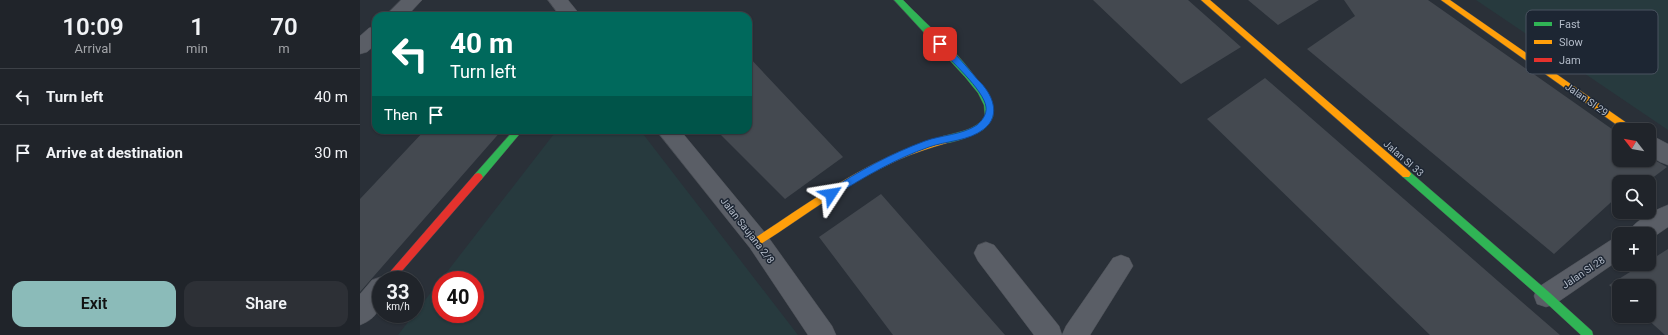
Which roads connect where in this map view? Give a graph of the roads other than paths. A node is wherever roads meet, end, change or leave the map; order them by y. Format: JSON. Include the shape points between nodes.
{"nodes":[{"id":1,"x":413,"y":0,"type":"edge"},
{"id":2,"x":557,"y":0,"type":"edge"},
{"id":3,"x":898,"y":0,"type":"edge"},
{"id":4,"x":1205,"y":0,"type":"edge"},
{"id":5,"x":1445,"y":0,"type":"edge"},
{"id":6,"x":400,"y":12,"type":"edge"},
{"id":7,"x":568,"y":12,"type":"edge"},
{"id":8,"x":372,"y":36,"type":"edge"},
{"id":9,"x":360,"y":47,"type":"edge"},
{"id":10,"x":1526,"y":57,"type":"edge"},
{"id":11,"x":1551,"y":74,"type":"edge"},
{"id":12,"x":1621,"y":123,"type":"edge"},
{"id":13,"x":516,"y":134,"type":"edge"},
{"id":14,"x":670,"y":134,"type":"edge"},
{"id":15,"x":1656,"y":148,"type":"edge"},
{"id":16,"x":1668,"y":156,"type":"edge"},
{"id":17,"x":1668,"y":215,"type":"edge"},
{"id":18,"x":1650,"y":227,"type":"edge"},
{"id":19,"x":758,"y":241,"type":"junction"},
{"id":20,"x":986,"y":253,"type":"dead end"},
{"id":21,"x":1612,"y":253,"type":"edge"},
{"id":22,"x":1121,"y":266,"type":"dead end"},
{"id":23,"x":396,"y":271,"type":"edge"},
{"id":24,"x":1546,"y":296,"type":"junction"},
{"id":25,"x":372,"y":299,"type":"edge"},
{"id":26,"x":360,"y":313,"type":"edge"},
{"id":27,"x":823,"y":335,"type":"edge"},
{"id":28,"x":1050,"y":335,"type":"edge"},
{"id":29,"x":1075,"y":335,"type":"edge"},
{"id":30,"x":1588,"y":335,"type":"edge"}],
"edges":[{"from":1,"to":6,"type":"street"},
{"from":2,"to":7,"type":"street"},
{"from":3,"to":19,"type":"street","via":[[981,88],[990,107],[989,117],[972,132],[927,144],[867,170]]},
{"from":4,"to":24,"type":"street","name":"Jalan SI 33"},
{"from":5,"to":10,"type":"street","name":"Jalan SI 29"},
{"from":8,"to":9,"type":"street"},
{"from":11,"to":12,"type":"street","name":"Jalan SI 29"},
{"from":13,"to":23,"type":"street"},
{"from":14,"to":19,"type":"street","name":"Jalan Saujana 2/8"},
{"from":15,"to":16,"type":"street"},
{"from":17,"to":18,"type":"street"},
{"from":19,"to":27,"type":"street","name":"Jalan Saujana 2/8"},
{"from":20,"to":28,"type":"street"},
{"from":21,"to":24,"type":"street","name":"Jalan SI 28"},
{"from":22,"to":29,"type":"street"},
{"from":24,"to":30,"type":"street","name":"Jalan SI 33"},
{"from":25,"to":26,"type":"street"}]}
